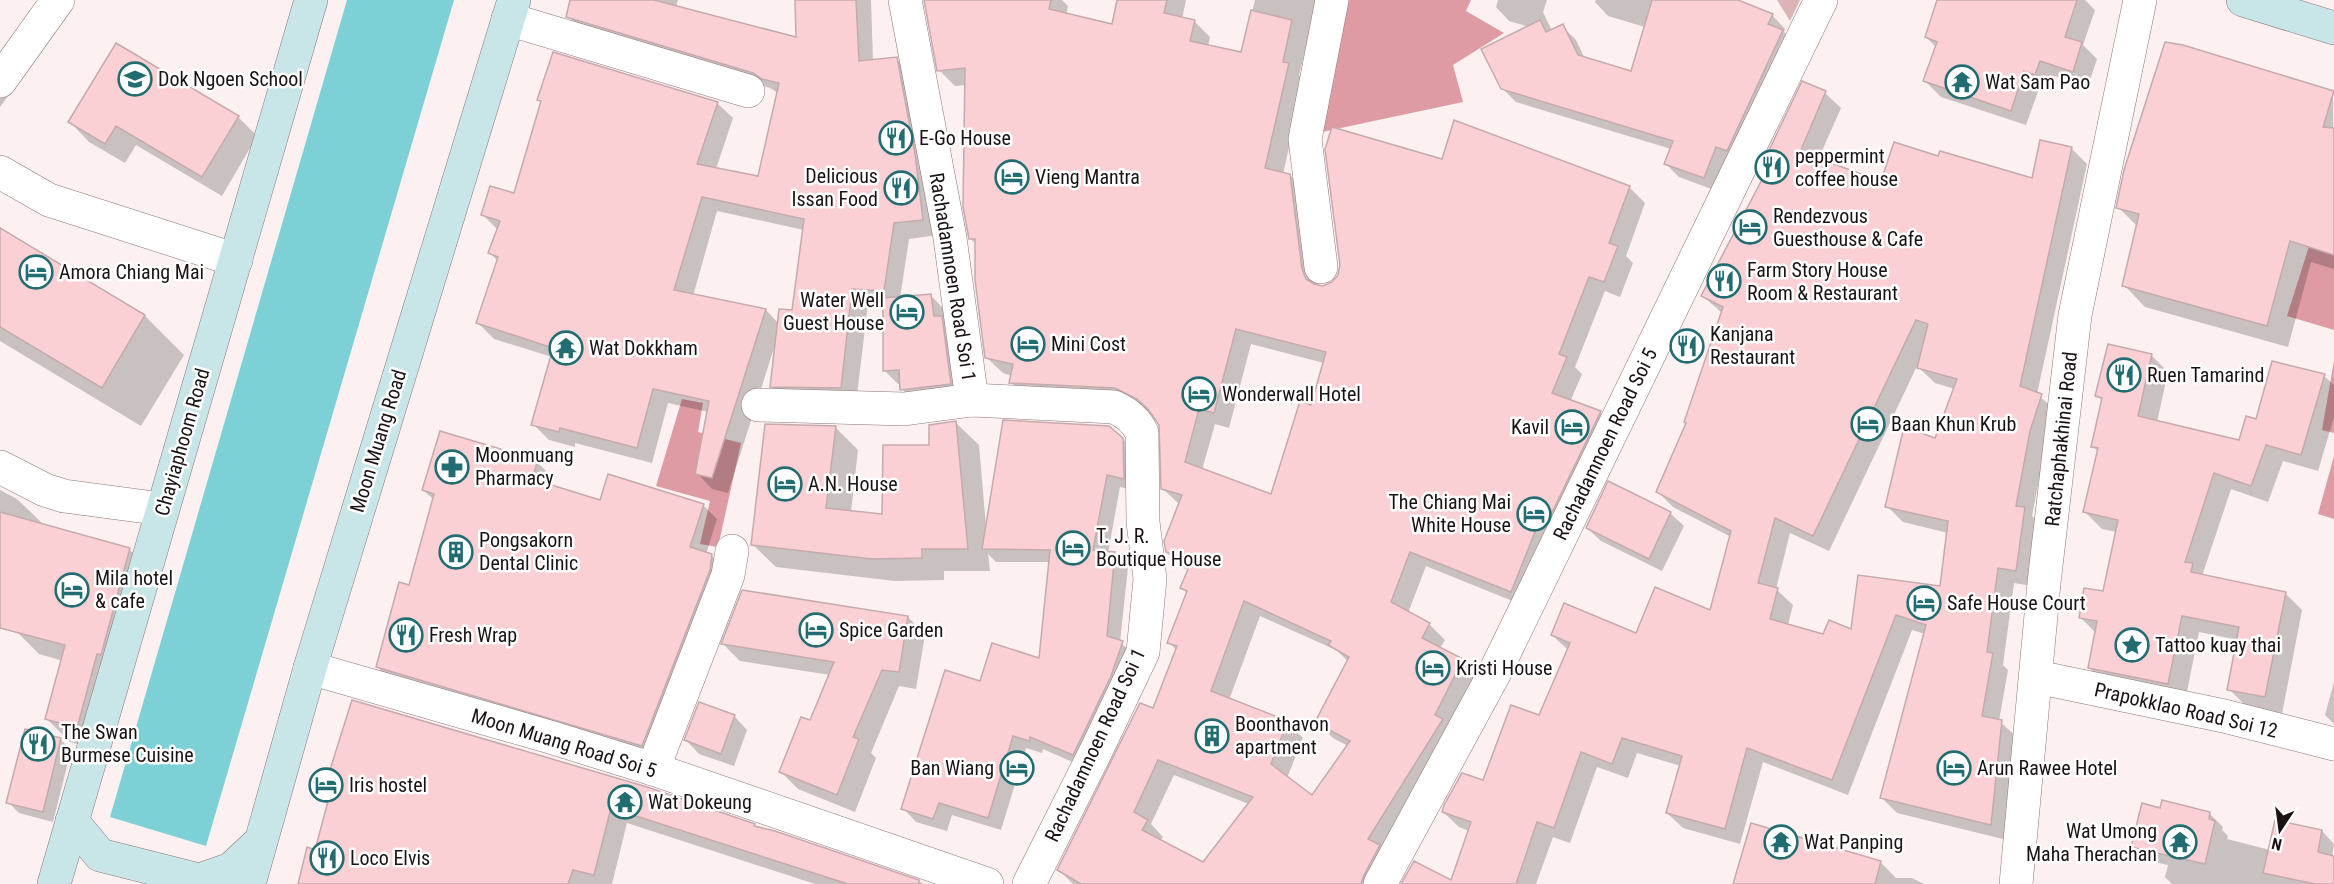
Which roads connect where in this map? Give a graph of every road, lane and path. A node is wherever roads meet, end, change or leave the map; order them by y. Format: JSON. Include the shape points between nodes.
{"nodes":[{"id":1,"x":58,"y":0,"type":"edge"},
{"id":2,"x":311,"y":0,"type":"edge"},
{"id":3,"x":905,"y":0,"type":"edge"},
{"id":4,"x":1332,"y":0,"type":"edge"},
{"id":5,"x":1821,"y":0,"type":"edge"},
{"id":6,"x":2140,"y":0,"type":"edge"},
{"id":7,"x":2243,"y":0,"type":"edge"},
{"id":8,"x":511,"y":10,"type":"edge"},
{"id":9,"x":2334,"y":28,"type":"edge"},
{"id":10,"x":0,"y":81,"type":"edge"},
{"id":11,"x":748,"y":91,"type":"dead end"},
{"id":12,"x":0,"y":172,"type":"edge"},
{"id":13,"x":236,"y":260,"type":"junction"},
{"id":14,"x":1321,"y":267,"type":"dead end"},
{"id":15,"x":972,"y":400,"type":"junction"},
{"id":16,"x":758,"y":405,"type":"dead end"},
{"id":17,"x":0,"y":466,"type":"edge"},
{"id":18,"x":162,"y":508,"type":"junction"},
{"id":19,"x":732,"y":551,"type":"dead end"},
{"id":20,"x":310,"y":668,"type":"junction"},
{"id":21,"x":2037,"y":677,"type":"junction"},
{"id":22,"x":2334,"y":744,"type":"edge"},
{"id":23,"x":653,"y":770,"type":"junction"},
{"id":24,"x":72,"y":822,"type":"junction"},
{"id":25,"x":261,"y":841,"type":"junction"},
{"id":26,"x":54,"y":884,"type":"edge"},
{"id":27,"x":249,"y":884,"type":"edge"},
{"id":28,"x":987,"y":884,"type":"edge"},
{"id":29,"x":1029,"y":884,"type":"edge"},
{"id":30,"x":1380,"y":884,"type":"edge"},
{"id":31,"x":2016,"y":884,"type":"edge"}],
"edges":[{"from":1,"to":10,"type":"street"},
{"from":2,"to":13,"type":"main road","name":"Chayiaphoom Road"},
{"from":3,"to":15,"type":"street","name":"Rachadamnoen Road Soi 1","via":[[950,238]]},
{"from":4,"to":14,"type":"street","via":[[1305,139]]},
{"from":5,"to":30,"type":"street","name":"Rachadamnoen Road Soi 5","via":[[1494,674]]},
{"from":6,"to":21,"type":"street","name":"Ratchaphakhinai Road","via":[[2075,315]]},
{"from":7,"to":9,"type":"main road"},
{"from":8,"to":11,"type":"street"},
{"from":8,"to":20,"type":"main road","name":"Moon Muang Road"},
{"from":12,"to":13,"type":"street","via":[[49,200]]},
{"from":13,"to":18,"type":"main road","name":"Chayiaphoom Road"},
{"from":15,"to":16,"type":"street","via":[[904,409]]},
{"from":15,"to":29,"type":"street","name":"Rachadamnoen Road Soi 1","via":[[1114,407],[1131,418],[1142,433],[1143,522],[1150,579],[1143,652]]},
{"from":17,"to":18,"type":"street","via":[[64,496]]},
{"from":18,"to":24,"type":"main road","name":"Chayiaphoom Road"},
{"from":19,"to":23,"type":"street","via":[[728,575]]},
{"from":20,"to":23,"type":"street","name":"Moon Muang Road Soi 5"},
{"from":20,"to":25,"type":"main road","name":"Moon Muang Road"},
{"from":21,"to":22,"type":"street","name":"Prapokklao Road Soi 12","via":[[2224,716]]},
{"from":21,"to":31,"type":"street","name":"Ratchaphakhinai Road"},
{"from":23,"to":28,"type":"street","name":"Moon Muang Road Soi 5"},
{"from":24,"to":25,"type":"main road","via":[[100,855],[199,880],[231,868]]},
{"from":24,"to":26,"type":"main road","name":"Chayiaphoom Road"},
{"from":25,"to":27,"type":"main road","name":"Moon Muang Road"}]}
